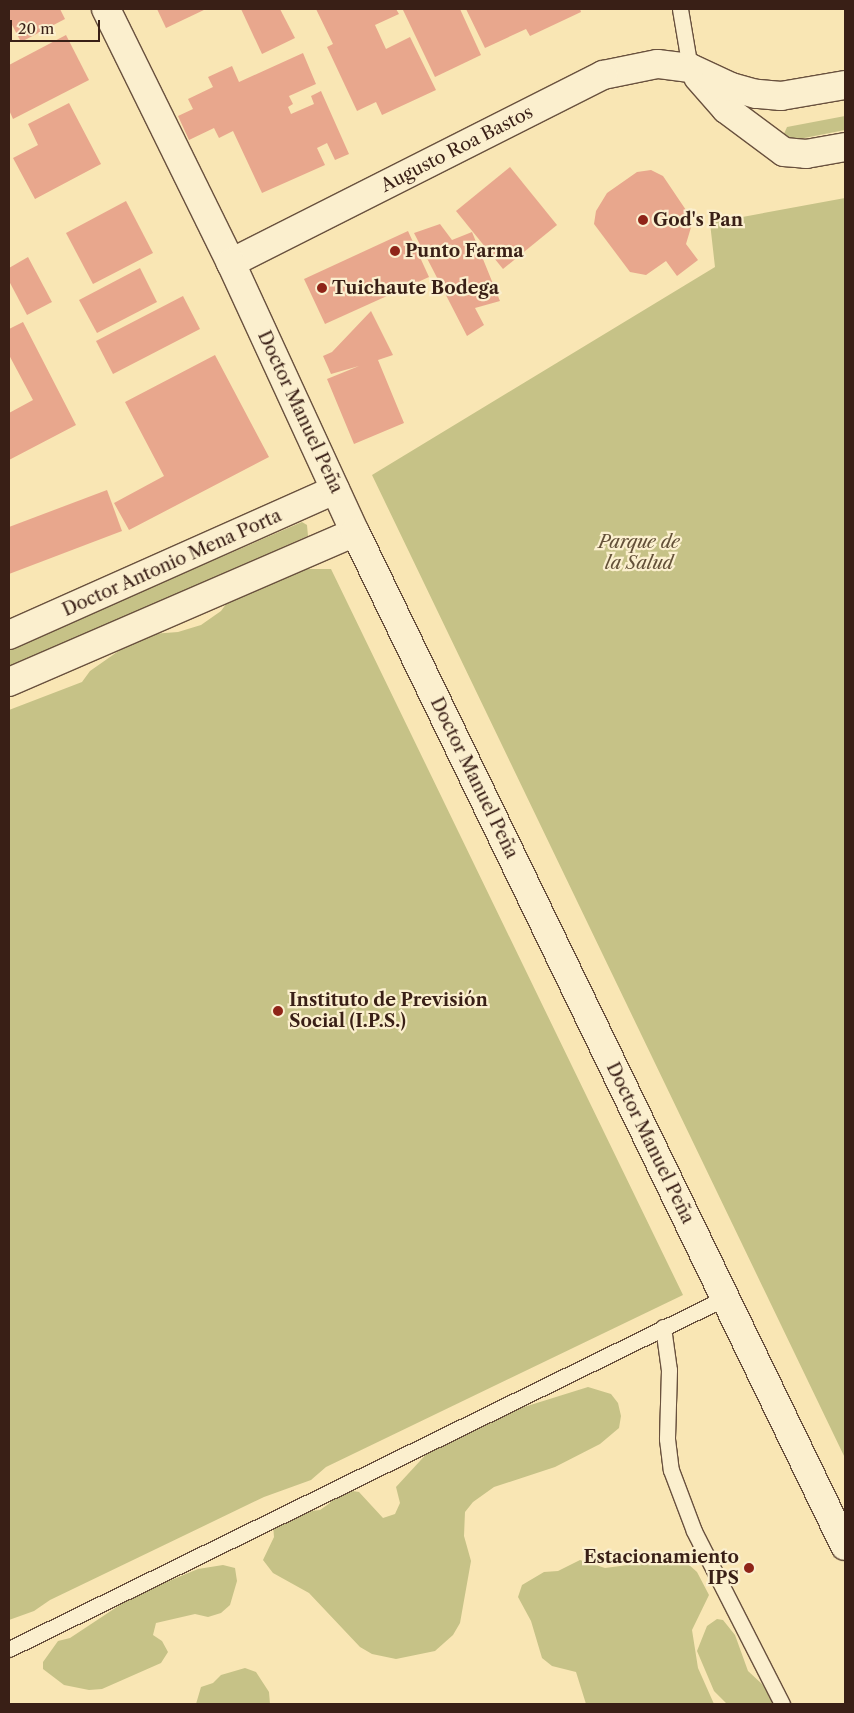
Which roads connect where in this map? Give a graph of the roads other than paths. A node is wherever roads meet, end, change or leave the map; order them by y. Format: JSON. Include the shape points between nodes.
{"nodes":[{"id":1,"x":106,"y":9,"type":"edge"},
{"id":2,"x":680,"y":9,"type":"edge"},
{"id":3,"x":690,"y":68,"type":"junction"},
{"id":4,"x":845,"y":84,"type":"edge"},
{"id":5,"x":845,"y":147,"type":"edge"},
{"id":6,"x":231,"y":263,"type":"junction"},
{"id":7,"x":335,"y":490,"type":"junction"},
{"id":8,"x":355,"y":532,"type":"junction"},
{"id":9,"x":9,"y":636,"type":"edge"},
{"id":10,"x":9,"y":682,"type":"edge"},
{"id":11,"x":725,"y":1298,"type":"junction"},
{"id":12,"x":663,"y":1327,"type":"junction"},
{"id":13,"x":845,"y":1546,"type":"edge"},
{"id":14,"x":9,"y":1649,"type":"edge"},
{"id":15,"x":782,"y":1704,"type":"edge"}],
"edges":[{"from":1,"to":6,"type":"street","name":"Doctor Manuel Peña"},
{"from":2,"to":3,"type":"lane"},
{"from":3,"to":4,"type":"street","name":"Augusto Roa Bastos","via":[[731,87],[756,94],[781,96]]},
{"from":3,"to":5,"type":"street","via":[[726,109],[784,152],[806,154]]},
{"from":3,"to":6,"type":"street","name":"Augusto Roa Bastos","via":[[657,64],[602,75]]},
{"from":6,"to":7,"type":"street","name":"Doctor Manuel Peña"},
{"from":7,"to":8,"type":"street","name":"Doctor Manuel Peña"},
{"from":7,"to":9,"type":"street","name":"Doctor Antonio Mena Porta"},
{"from":8,"to":10,"type":"street"},
{"from":8,"to":11,"type":"street","name":"Doctor Manuel Peña"},
{"from":11,"to":12,"type":"lane"},
{"from":11,"to":13,"type":"street","name":"Doctor Manuel Peña"},
{"from":12,"to":14,"type":"lane"},
{"from":12,"to":15,"type":"lane","via":[[669,1370],[671,1470],[694,1531]]}]}
